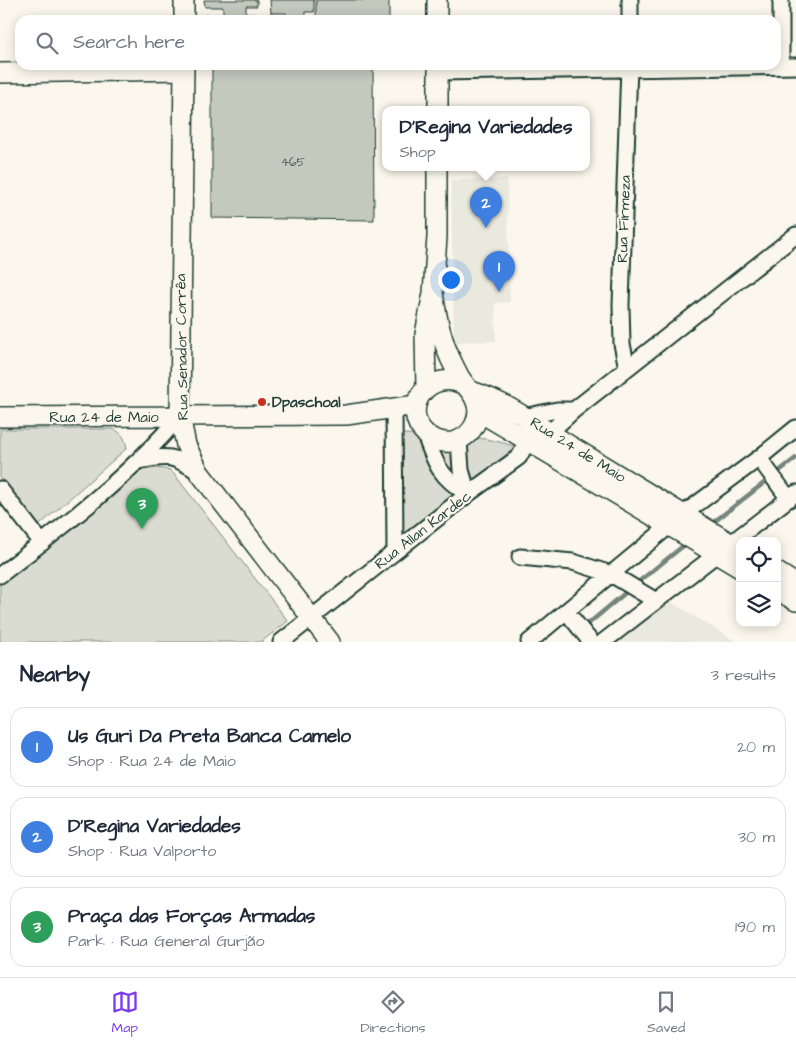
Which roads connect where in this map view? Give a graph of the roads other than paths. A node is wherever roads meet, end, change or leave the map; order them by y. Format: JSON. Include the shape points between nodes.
{"nodes":[{"id":1,"x":184,"y":0,"type":"edge"},
{"id":2,"x":437,"y":0,"type":"edge"},
{"id":3,"x":630,"y":0,"type":"edge"},
{"id":4,"x":782,"y":0,"type":"edge"},
{"id":5,"x":184,"y":15,"type":"edge"},
{"id":6,"x":437,"y":15,"type":"edge"},
{"id":7,"x":630,"y":15,"type":"edge"},
{"id":8,"x":781,"y":66,"type":"joint"},
{"id":9,"x":796,"y":66,"type":"edge"},
{"id":10,"x":110,"y":70,"type":"edge"},
{"id":11,"x":184,"y":70,"type":"edge"},
{"id":12,"x":438,"y":70,"type":"edge"},
{"id":13,"x":629,"y":70,"type":"edge"},
{"id":14,"x":0,"y":73,"type":"edge"},
{"id":15,"x":438,"y":106,"type":"edge"},
{"id":16,"x":438,"y":171,"type":"edge"},
{"id":17,"x":796,"y":235,"type":"edge"},
{"id":18,"x":433,"y":293,"type":"junction"},
{"id":19,"x":627,"y":368,"type":"junction"},
{"id":20,"x":426,"y":388,"type":"junction"},
{"id":21,"x":468,"y":389,"type":"junction"},
{"id":22,"x":416,"y":405,"type":"junction"},
{"id":23,"x":394,"y":409,"type":"junction"},
{"id":24,"x":574,"y":410,"type":"junction"},
{"id":25,"x":478,"y":411,"type":"junction"},
{"id":26,"x":180,"y":416,"type":"junction"},
{"id":27,"x":0,"y":417,"type":"edge"},
{"id":28,"x":524,"y":417,"type":"junction"},
{"id":29,"x":499,"y":422,"type":"junction"},
{"id":30,"x":796,"y":428,"type":"edge"},
{"id":31,"x":424,"y":432,"type":"junction"},
{"id":32,"x":549,"y":433,"type":"junction"},
{"id":33,"x":522,"y":438,"type":"junction"},
{"id":34,"x":460,"y":440,"type":"junction"},
{"id":35,"x":137,"y":462,"type":"junction"},
{"id":36,"x":762,"y":462,"type":"junction"},
{"id":37,"x":199,"y":472,"type":"junction"},
{"id":38,"x":0,"y":489,"type":"edge"},
{"id":39,"x":788,"y":493,"type":"edge"},
{"id":40,"x":468,"y":494,"type":"junction"},
{"id":41,"x":681,"y":524,"type":"junction"},
{"id":42,"x":42,"y":543,"type":"junction"},
{"id":43,"x":724,"y":547,"type":"edge"},
{"id":44,"x":395,"y":551,"type":"junction"},
{"id":45,"x":520,"y":557,"type":"dead end"},
{"id":46,"x":736,"y":563,"type":"edge"},
{"id":47,"x":0,"y":575,"type":"edge"},
{"id":48,"x":781,"y":575,"type":"edge"},
{"id":49,"x":616,"y":577,"type":"junction"},
{"id":50,"x":796,"y":584,"type":"edge"},
{"id":51,"x":781,"y":592,"type":"edge"},
{"id":52,"x":656,"y":601,"type":"junction"},
{"id":53,"x":796,"y":601,"type":"edge"},
{"id":54,"x":569,"y":615,"type":"junction"},
{"id":55,"x":311,"y":618,"type":"junction"},
{"id":56,"x":589,"y":640,"type":"edge"},
{"id":57,"x":281,"y":642,"type":"edge"},
{"id":58,"x":330,"y":642,"type":"edge"},
{"id":59,"x":529,"y":642,"type":"edge"},
{"id":60,"x":603,"y":642,"type":"edge"}],
"edges":[{"from":1,"to":5,"type":"main road"},
{"from":2,"to":6,"type":"main road"},
{"from":3,"to":7,"type":"street"},
{"from":4,"to":8,"type":"street"},
{"from":8,"to":9,"type":"street"},
{"from":10,"to":14,"type":"main road"},
{"from":11,"to":26,"type":"main road","name":"Rua Senador Corrêa"},
{"from":12,"to":15,"type":"main road"},
{"from":13,"to":19,"type":"street","name":"Rua Firmeza","via":[[621,305],[622,344]]},
{"from":16,"to":18,"type":"main road"},
{"from":17,"to":19,"type":"street"},
{"from":18,"to":20,"type":"main road","via":[[425,334]]},
{"from":18,"to":21,"type":"main road","via":[[445,348]]},
{"from":19,"to":24,"type":"street"},
{"from":20,"to":21,"type":"main road","name":"Rua 24 de Maio","via":[[443,380],[459,382]]},
{"from":20,"to":22,"type":"main road"},
{"from":21,"to":25,"type":"main road","via":[[475,397]]},
{"from":21,"to":28,"type":"main road","name":"Rua 24 de Maio","via":[[496,400]]},
{"from":22,"to":23,"type":"main road","name":"Rua 24 de Maio"},
{"from":22,"to":31,"type":"main road","via":[[418,424]]},
{"from":23,"to":26,"type":"main road","name":"Rua 24 de Maio","via":[[346,415]]},
{"from":23,"to":44,"type":"street"},
{"from":24,"to":28,"type":"street"},
{"from":24,"to":32,"type":"street"},
{"from":25,"to":29,"type":"main road","name":"Rua 24 de Maio"},
{"from":25,"to":34,"type":"main road","via":[[474,427]]},
{"from":26,"to":27,"type":"main road","name":"Rua 24 de Maio"},
{"from":26,"to":35,"type":"street"},
{"from":26,"to":37,"type":"main road","name":"Rua Senador Corrêa","via":[[186,445]]},
{"from":28,"to":29,"type":"main road"},
{"from":28,"to":32,"type":"main road","name":"Rua 24 de Maio"},
{"from":29,"to":33,"type":"main road","name":"Rua 24 de Maio"},
{"from":30,"to":36,"type":"street"},
{"from":31,"to":34,"type":"main road","via":[[440,442]]},
{"from":31,"to":40,"type":"street","via":[[445,478]]},
{"from":32,"to":41,"type":"main road","name":"Rua 24 de Maio"},
{"from":33,"to":40,"type":"street","name":"Rua Allan Kardec","via":[[525,446],[519,457]]},
{"from":33,"to":41,"type":"main road","name":"Rua 24 de Maio"},
{"from":34,"to":40,"type":"street","via":[[461,470]]},
{"from":35,"to":37,"type":"street","via":[[162,456],[178,458]]},
{"from":35,"to":42,"type":"street"},
{"from":36,"to":39,"type":"street"},
{"from":36,"to":41,"type":"street"},
{"from":37,"to":55,"type":"main road","name":"Rua Senador Corrêa"},
{"from":38,"to":42,"type":"street"},
{"from":39,"to":43,"type":"street"},
{"from":40,"to":44,"type":"street","name":"Rua Allan Kardec"},
{"from":41,"to":43,"type":"main road"},
{"from":41,"to":49,"type":"street"},
{"from":42,"to":47,"type":"street"},
{"from":43,"to":46,"type":"main road"},
{"from":43,"to":52,"type":"street"},
{"from":44,"to":55,"type":"street","name":"Rua Allan Kardec"},
{"from":45,"to":49,"type":"street","via":[[572,562]]},
{"from":48,"to":50,"type":"main road"},
{"from":49,"to":52,"type":"street"},
{"from":49,"to":54,"type":"street"},
{"from":51,"to":53,"type":"main road"},
{"from":52,"to":60,"type":"street"},
{"from":54,"to":56,"type":"street"},
{"from":54,"to":59,"type":"street"},
{"from":55,"to":57,"type":"street","name":"Rua Allan Kardec"},
{"from":55,"to":58,"type":"main road","name":"Rua Senador Corrêa"}]}
